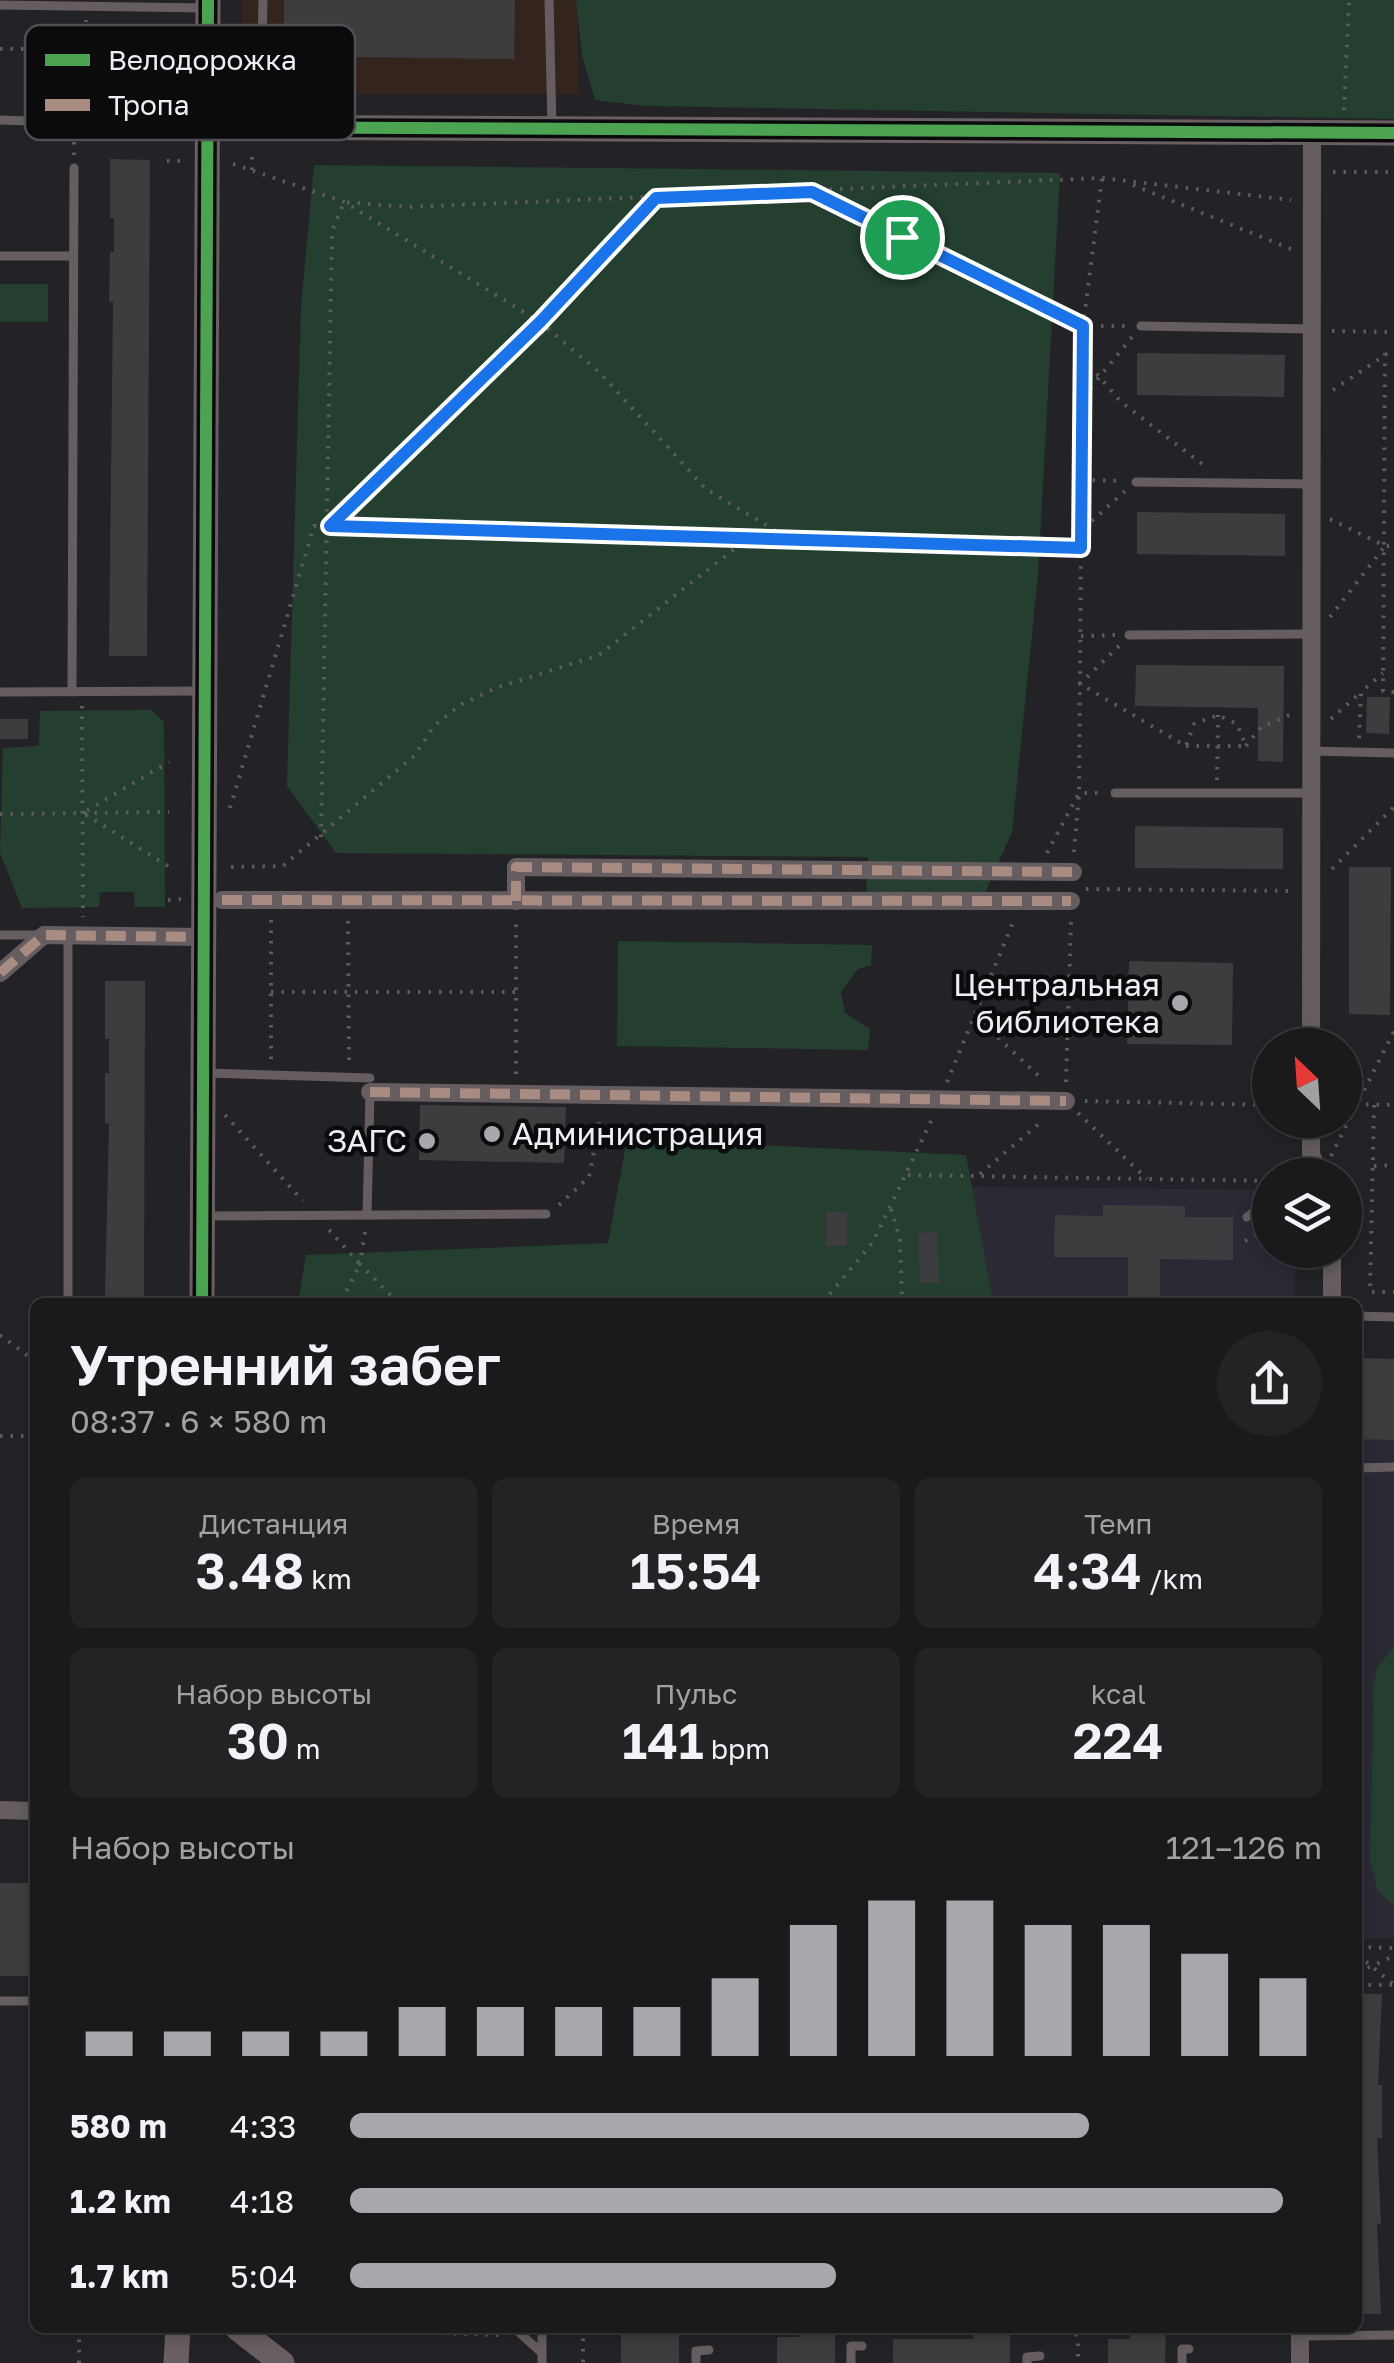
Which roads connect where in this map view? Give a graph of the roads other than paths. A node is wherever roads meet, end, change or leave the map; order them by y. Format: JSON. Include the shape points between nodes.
{"nodes":[{"id":1,"x":263,"y":0,"type":"edge"},
{"id":2,"x":549,"y":0,"type":"edge"},
{"id":3,"x":208,"y":4,"type":"edge"},
{"id":4,"x":0,"y":5,"type":"edge"},
{"id":5,"x":262,"y":25,"type":"edge"},
{"id":6,"x":355,"y":128,"type":"edge"},
{"id":7,"x":552,"y":129,"type":"junction"},
{"id":8,"x":1312,"y":133,"type":"junction"},
{"id":9,"x":1394,"y":134,"type":"edge"},
{"id":10,"x":208,"y":140,"type":"edge"},
{"id":11,"x":74,"y":168,"type":"road end"},
{"id":12,"x":0,"y":256,"type":"edge"},
{"id":13,"x":73,"y":256,"type":"junction"},
{"id":14,"x":1141,"y":326,"type":"road end"},
{"id":15,"x":1312,"y":329,"type":"junction"},
{"id":16,"x":1136,"y":482,"type":"road end"},
{"id":17,"x":1312,"y":484,"type":"junction"},
{"id":18,"x":1309,"y":634,"type":"junction"},
{"id":19,"x":1130,"y":635,"type":"road end"},
{"id":20,"x":204,"y":691,"type":"junction"},
{"id":21,"x":0,"y":692,"type":"edge"},
{"id":22,"x":77,"y":692,"type":"junction"},
{"id":23,"x":1310,"y":751,"type":"junction"},
{"id":24,"x":1394,"y":753,"type":"edge"},
{"id":25,"x":1116,"y":793,"type":"road end"},
{"id":26,"x":1311,"y":793,"type":"junction"},
{"id":27,"x":1072,"y":872,"type":"road end"},
{"id":28,"x":222,"y":900,"type":"dead end"},
{"id":29,"x":516,"y":900,"type":"junction"},
{"id":30,"x":1071,"y":901,"type":"road end"},
{"id":31,"x":0,"y":935,"type":"edge"},
{"id":32,"x":44,"y":935,"type":"junction"},
{"id":33,"x":76,"y":936,"type":"junction"},
{"id":34,"x":203,"y":938,"type":"junction"},
{"id":35,"x":0,"y":974,"type":"edge"},
{"id":36,"x":1311,"y":1028,"type":"edge"},
{"id":37,"x":202,"y":1081,"type":"junction"},
{"id":38,"x":370,"y":1085,"type":"junction"},
{"id":39,"x":1066,"y":1101,"type":"road end"},
{"id":40,"x":1252,"y":1213,"type":"edge"},
{"id":41,"x":546,"y":1214,"type":"road end"},
{"id":42,"x":367,"y":1215,"type":"junction"},
{"id":43,"x":202,"y":1216,"type":"junction"},
{"id":44,"x":1247,"y":1217,"type":"dead end"},
{"id":45,"x":1332,"y":1268,"type":"edge"},
{"id":46,"x":68,"y":1298,"type":"edge"},
{"id":47,"x":202,"y":1298,"type":"edge"},
{"id":48,"x":1332,"y":1298,"type":"edge"},
{"id":49,"x":1362,"y":1316,"type":"edge"},
{"id":50,"x":1394,"y":1317,"type":"edge"},
{"id":51,"x":1362,"y":1468,"type":"edge"},
{"id":52,"x":1394,"y":1468,"type":"edge"},
{"id":53,"x":0,"y":1810,"type":"edge"},
{"id":54,"x":30,"y":1810,"type":"edge"},
{"id":55,"x":0,"y":2001,"type":"edge"},
{"id":56,"x":30,"y":2001,"type":"edge"},
{"id":57,"x":178,"y":2333,"type":"edge"},
{"id":58,"x":243,"y":2333,"type":"edge"},
{"id":59,"x":520,"y":2333,"type":"edge"},
{"id":60,"x":1300,"y":2333,"type":"edge"},
{"id":61,"x":1331,"y":2333,"type":"edge"},
{"id":62,"x":1394,"y":2335,"type":"edge"},
{"id":63,"x":862,"y":2346,"type":"dead end"},
{"id":64,"x":1189,"y":2349,"type":"dead end"},
{"id":65,"x":710,"y":2350,"type":"dead end"},
{"id":66,"x":1040,"y":2356,"type":"dead end"},
{"id":67,"x":542,"y":2358,"type":"edge"},
{"id":68,"x":176,"y":2363,"type":"edge"},
{"id":69,"x":282,"y":2363,"type":"edge"},
{"id":70,"x":696,"y":2363,"type":"edge"},
{"id":71,"x":852,"y":2363,"type":"edge"},
{"id":72,"x":1028,"y":2363,"type":"edge"},
{"id":73,"x":1182,"y":2363,"type":"edge"},
{"id":74,"x":1300,"y":2363,"type":"edge"}],
"edges":[{"from":1,"to":5,"type":"lane"},
{"from":2,"to":7,"type":"lane"},
{"from":3,"to":4,"type":"lane"},
{"from":6,"to":7,"type":"street"},
{"from":7,"to":8,"type":"street"},
{"from":8,"to":9,"type":"street"},
{"from":8,"to":15,"type":"street"},
{"from":10,"to":20,"type":"street"},
{"from":11,"to":13,"type":"lane"},
{"from":12,"to":13,"type":"lane"},
{"from":13,"to":22,"type":"lane"},
{"from":14,"to":15,"type":"lane"},
{"from":15,"to":17,"type":"street"},
{"from":16,"to":17,"type":"lane"},
{"from":17,"to":18,"type":"street"},
{"from":18,"to":19,"type":"lane"},
{"from":18,"to":23,"type":"street"},
{"from":20,"to":22,"type":"lane"},
{"from":20,"to":34,"type":"street"},
{"from":21,"to":22,"type":"lane"},
{"from":23,"to":24,"type":"lane"},
{"from":23,"to":26,"type":"street"},
{"from":25,"to":26,"type":"lane"},
{"from":26,"to":36,"type":"street"},
{"from":27,"to":29,"type":"street","via":[[516,867]]},
{"from":28,"to":29,"type":"street"},
{"from":29,"to":30,"type":"street"},
{"from":31,"to":32,"type":"lane"},
{"from":32,"to":33,"type":"street"},
{"from":32,"to":35,"type":"street"},
{"from":33,"to":34,"type":"street"},
{"from":33,"to":46,"type":"lane"},
{"from":34,"to":37,"type":"street"},
{"from":37,"to":38,"type":"lane","via":[[271,1074],[350,1076]]},
{"from":37,"to":43,"type":"street"},
{"from":38,"to":39,"type":"street","via":[[516,1094]]},
{"from":38,"to":42,"type":"lane"},
{"from":40,"to":44,"type":"lane"},
{"from":41,"to":42,"type":"lane"},
{"from":42,"to":43,"type":"lane"},
{"from":43,"to":47,"type":"street"},
{"from":45,"to":48,"type":"street"},
{"from":49,"to":50,"type":"lane"},
{"from":51,"to":52,"type":"lane"},
{"from":53,"to":54,"type":"street"},
{"from":55,"to":56,"type":"lane"},
{"from":57,"to":68,"type":"street"},
{"from":58,"to":69,"type":"street"},
{"from":59,"to":67,"type":"lane"},
{"from":60,"to":74,"type":"street"},
{"from":61,"to":62,"type":"lane"},
{"from":63,"to":71,"type":"lane","via":[[852,2346]]},
{"from":64,"to":73,"type":"lane","via":[[1182,2349]]},
{"from":65,"to":70,"type":"lane","via":[[696,2350]]},
{"from":66,"to":72,"type":"lane","via":[[1027,2357]]}]}
